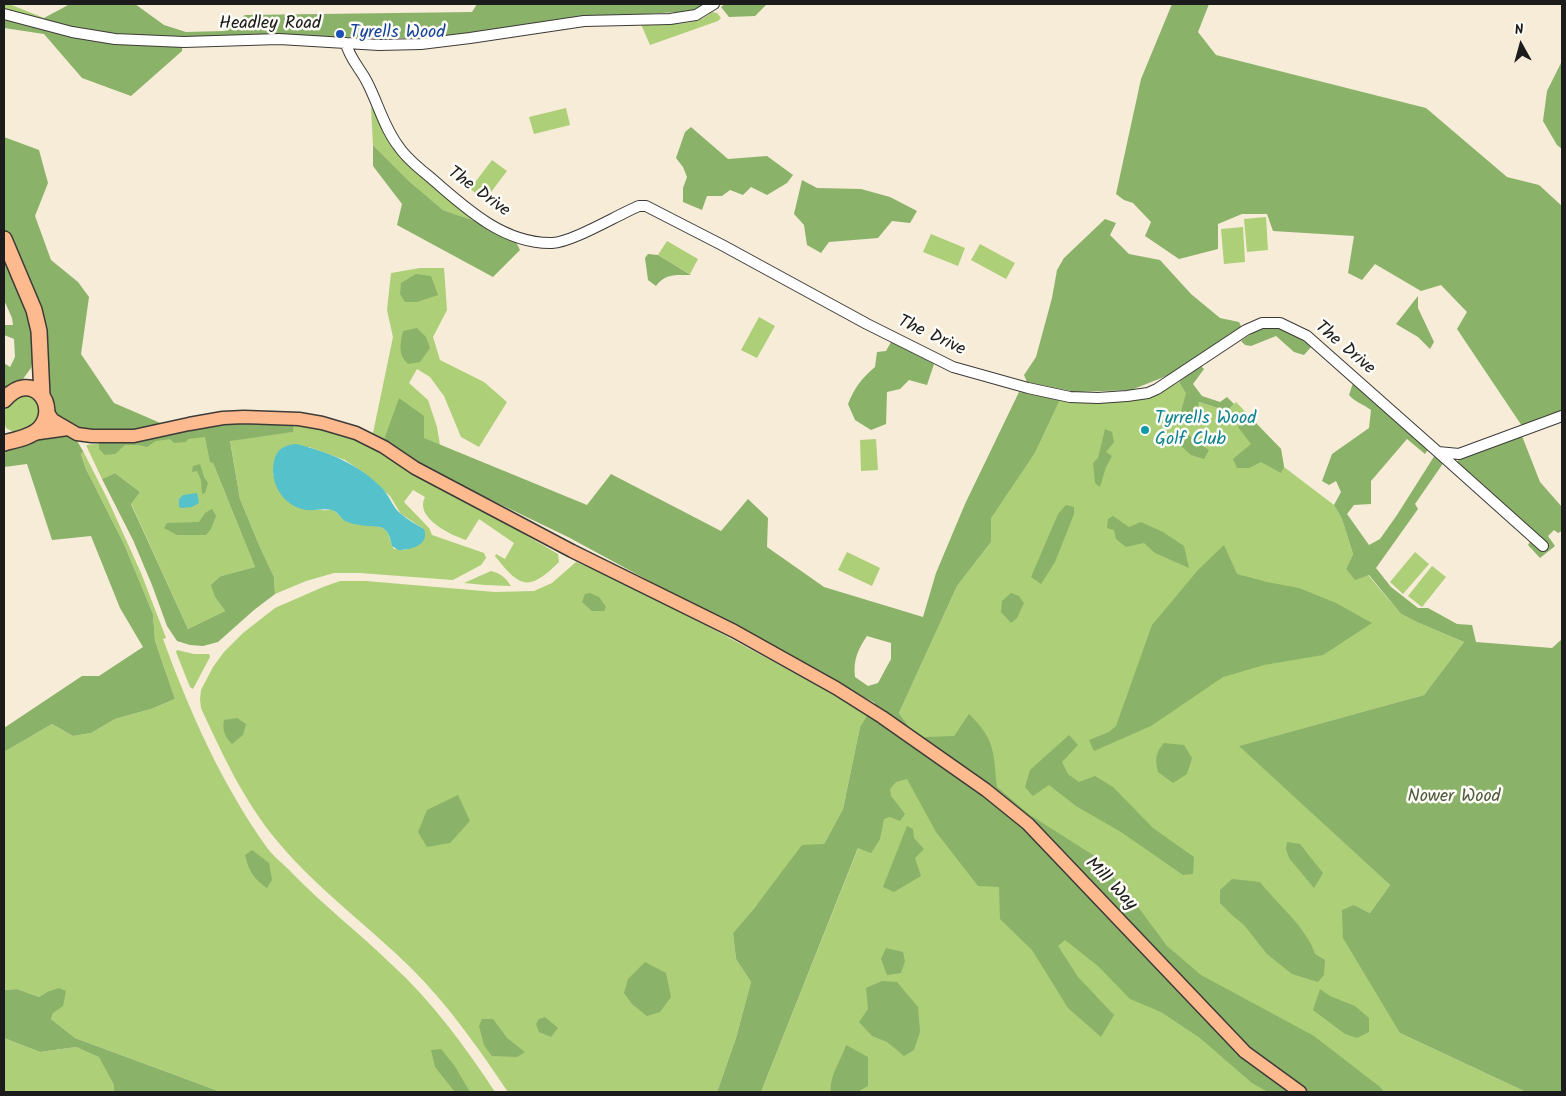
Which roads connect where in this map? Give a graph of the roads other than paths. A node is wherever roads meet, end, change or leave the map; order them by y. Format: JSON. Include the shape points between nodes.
{"nodes":[{"id":1,"x":714,"y":4,"type":"edge"},
{"id":2,"x":4,"y":14,"type":"edge"},
{"id":3,"x":346,"y":43,"type":"junction"},
{"id":4,"x":4,"y":239,"type":"edge"},
{"id":5,"x":40,"y":360,"type":"junction"},
{"id":6,"x":22,"y":388,"type":"junction"},
{"id":7,"x":4,"y":400,"type":"edge"},
{"id":8,"x":44,"y":403,"type":"junction"},
{"id":9,"x":1562,"y":416,"type":"edge"},
{"id":10,"x":68,"y":429,"type":"junction"},
{"id":11,"x":4,"y":432,"type":"edge"},
{"id":12,"x":26,"y":436,"type":"junction"},
{"id":13,"x":4,"y":443,"type":"edge"},
{"id":14,"x":1438,"y":452,"type":"junction"},
{"id":15,"x":1542,"y":546,"type":"dead end"},
{"id":16,"x":1300,"y":1092,"type":"edge"}],
"edges":[{"from":1,"to":3,"type":"street","name":"Headley Road","via":[[696,15],[670,19],[584,21],[421,44]]},
{"from":2,"to":3,"type":"street","name":"Headley Road","via":[[72,32],[115,39],[184,42],[279,39]]},
{"from":3,"to":14,"type":"street","name":"The Drive","via":[[348,53],[364,76],[399,148],[457,201],[489,224],[516,237],[555,243],[639,206],[646,206],[944,364],[1070,397],[1148,393],[1246,330],[1262,323],[1280,323],[1307,336]]},
{"from":4,"to":5,"type":"highway","via":[[34,310],[39,330]]},
{"from":5,"to":6,"type":"highway","via":[[30,382]]},
{"from":5,"to":8,"type":"highway"},
{"from":6,"to":7,"type":"highway"},
{"from":6,"to":8,"type":"highway","via":[[37,390]]},
{"from":8,"to":10,"type":"main road","via":[[54,420]]},
{"from":8,"to":12,"type":"highway","via":[[45,420],[40,428]]},
{"from":9,"to":14,"type":"street","via":[[1459,454]]},
{"from":10,"to":12,"type":"main road"},
{"from":10,"to":16,"type":"main road","name":"Mill Way","via":[[92,436],[134,436],[223,418],[274,417],[356,433],[546,537],[734,631],[882,717],[986,790],[1028,824],[1245,1052]]},
{"from":11,"to":12,"type":"highway","via":[[6,435]]},
{"from":12,"to":13,"type":"highway"},
{"from":14,"to":15,"type":"street"}]}
